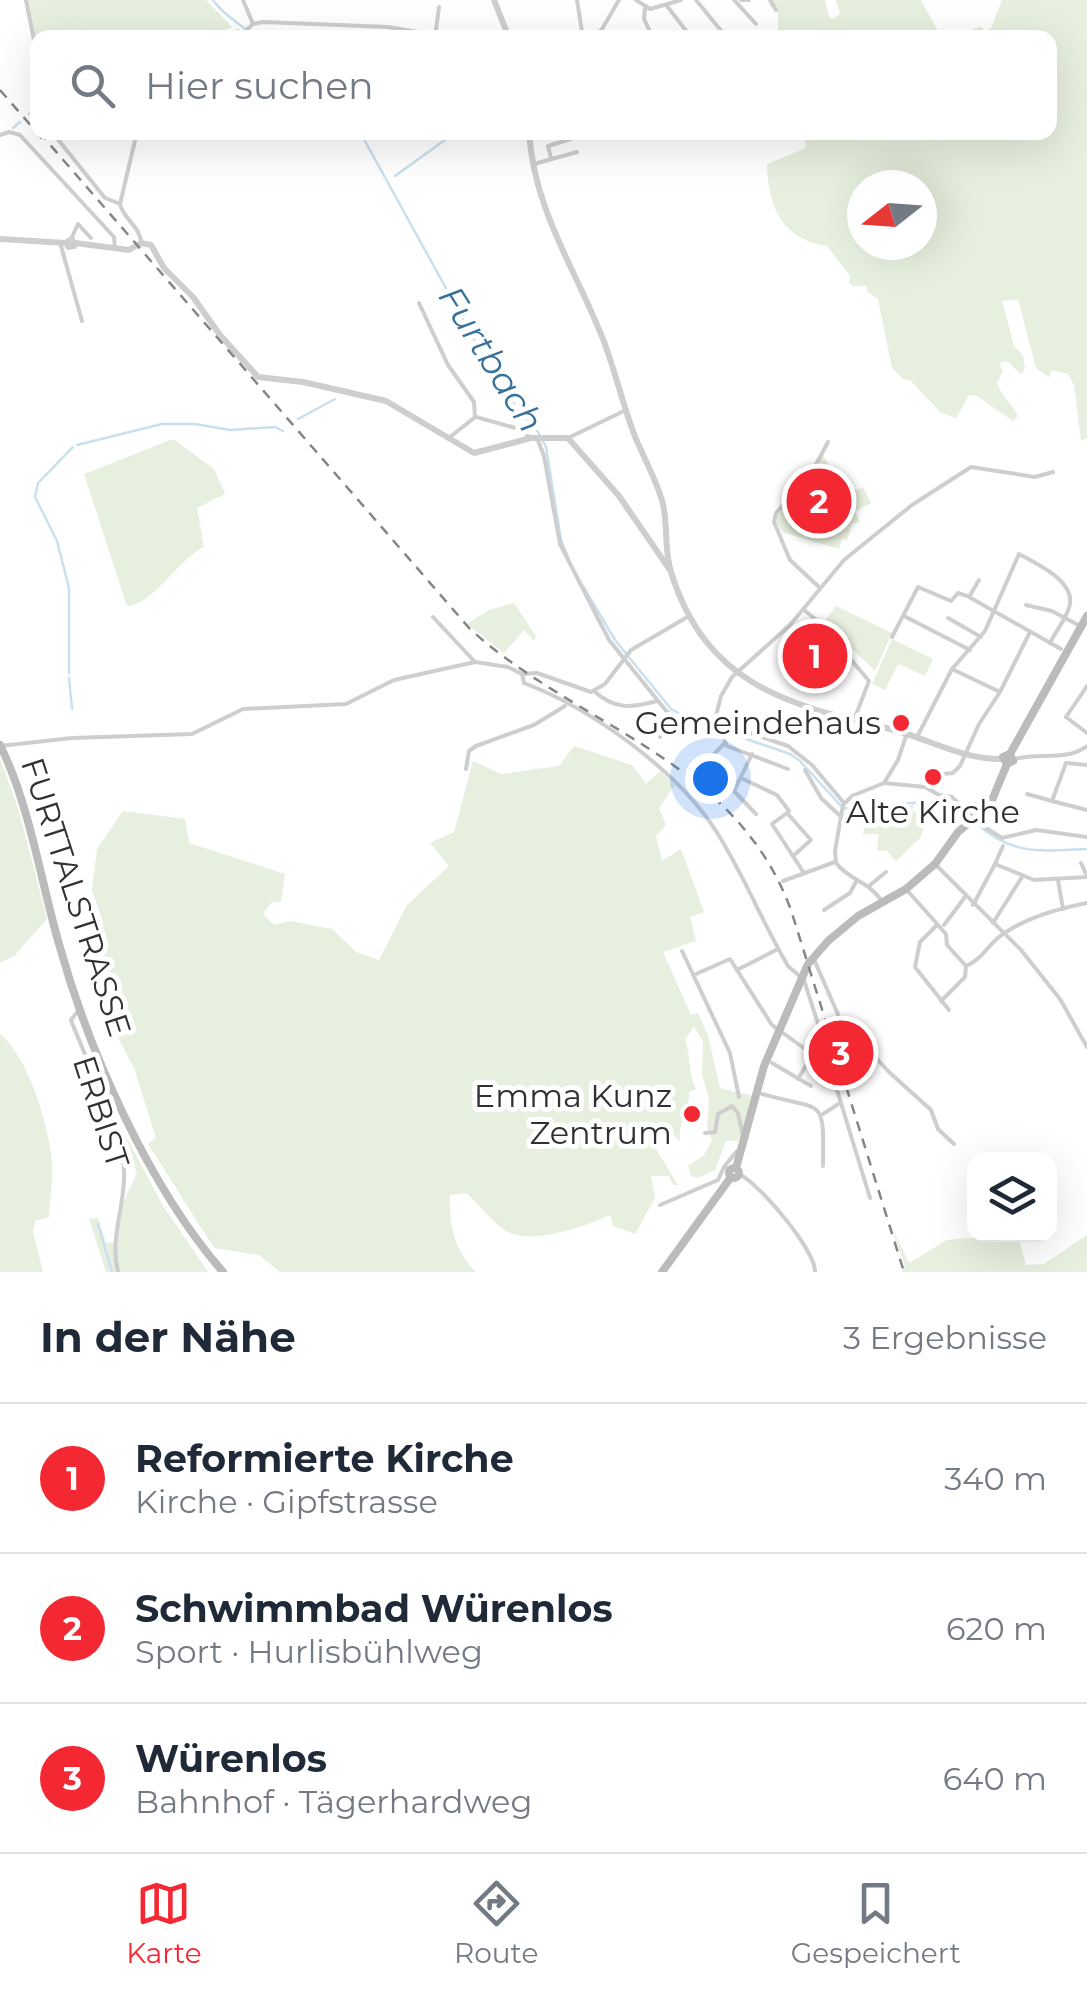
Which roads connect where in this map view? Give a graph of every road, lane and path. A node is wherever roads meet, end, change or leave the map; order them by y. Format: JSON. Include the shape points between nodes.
{"nodes":[{"id":1,"x":26,"y":0,"type":"edge"},
{"id":2,"x":243,"y":0,"type":"edge"},
{"id":3,"x":494,"y":0,"type":"edge"},
{"id":4,"x":577,"y":0,"type":"edge"},
{"id":5,"x":619,"y":0,"type":"edge"},
{"id":6,"x":636,"y":0,"type":"edge"},
{"id":7,"x":681,"y":0,"type":"edge"},
{"id":8,"x":696,"y":0,"type":"edge"},
{"id":9,"x":737,"y":0,"type":"edge"},
{"id":10,"x":749,"y":0,"type":"edge"},
{"id":11,"x":770,"y":0,"type":"edge"},
{"id":12,"x":668,"y":6,"type":"junction"},
{"id":13,"x":439,"y":7,"type":"dead end"},
{"id":14,"x":645,"y":8,"type":"junction"},
{"id":15,"x":776,"y":10,"type":"dead end"},
{"id":16,"x":756,"y":24,"type":"dead end"},
{"id":17,"x":250,"y":28,"type":"junction"},
{"id":18,"x":32,"y":30,"type":"edge"},
{"id":19,"x":247,"y":30,"type":"edge"},
{"id":20,"x":401,"y":30,"type":"edge"},
{"id":21,"x":437,"y":30,"type":"edge"},
{"id":22,"x":506,"y":30,"type":"edge"},
{"id":23,"x":582,"y":30,"type":"edge"},
{"id":24,"x":600,"y":30,"type":"edge"},
{"id":25,"x":649,"y":30,"type":"edge"},
{"id":26,"x":686,"y":30,"type":"edge"},
{"id":27,"x":720,"y":30,"type":"edge"},
{"id":28,"x":0,"y":135,"type":"edge"},
{"id":29,"x":58,"y":140,"type":"edge"},
{"id":30,"x":135,"y":140,"type":"edge"},
{"id":31,"x":530,"y":140,"type":"edge"},
{"id":32,"x":563,"y":140,"type":"edge"},
{"id":33,"x":577,"y":152,"type":"dead end"},
{"id":34,"x":550,"y":158,"type":"junction"},
{"id":35,"x":533,"y":164,"type":"junction"},
{"id":36,"x":120,"y":204,"type":"junction"},
{"id":37,"x":91,"y":238,"type":"dead end"},
{"id":38,"x":0,"y":239,"type":"edge"},
{"id":39,"x":141,"y":243,"type":"junction"},
{"id":40,"x":68,"y":244,"type":"junction"},
{"id":41,"x":115,"y":248,"type":"junction"},
{"id":42,"x":419,"y":303,"type":"dead end"},
{"id":43,"x":82,"y":321,"type":"dead end"},
{"id":44,"x":626,"y":410,"type":"junction"},
{"id":45,"x":474,"y":417,"type":"junction"},
{"id":46,"x":450,"y":437,"type":"junction"},
{"id":47,"x":537,"y":437,"type":"junction"},
{"id":48,"x":568,"y":438,"type":"junction"},
{"id":49,"x":828,"y":442,"type":"dead end"},
{"id":50,"x":1053,"y":472,"type":"dead end"},
{"id":51,"x":670,"y":570,"type":"junction"},
{"id":52,"x":979,"y":580,"type":"dead end"},
{"id":53,"x":820,"y":588,"type":"junction"},
{"id":54,"x":969,"y":597,"type":"junction"},
{"id":55,"x":1026,"y":605,"type":"dead end"},
{"id":56,"x":803,"y":610,"type":"junction"},
{"id":57,"x":994,"y":613,"type":"junction"},
{"id":58,"x":691,"y":615,"type":"junction"},
{"id":59,"x":904,"y":616,"type":"junction"},
{"id":60,"x":1087,"y":616,"type":"edge"},
{"id":61,"x":433,"y":617,"type":"dead end"},
{"id":62,"x":1064,"y":617,"type":"junction"},
{"id":63,"x":948,"y":618,"type":"dead end"},
{"id":64,"x":1080,"y":626,"type":"junction"},
{"id":65,"x":1030,"y":632,"type":"junction"},
{"id":66,"x":981,"y":637,"type":"junction"},
{"id":67,"x":892,"y":638,"type":"dead end"},
{"id":68,"x":1050,"y":642,"type":"junction"},
{"id":69,"x":1062,"y":649,"type":"dead end"},
{"id":70,"x":970,"y":650,"type":"junction"},
{"id":71,"x":625,"y":656,"type":"junction"},
{"id":72,"x":475,"y":662,"type":"junction"},
{"id":73,"x":952,"y":669,"type":"junction"},
{"id":74,"x":737,"y":673,"type":"junction"},
{"id":75,"x":522,"y":674,"type":"junction"},
{"id":76,"x":1087,"y":686,"type":"edge"},
{"id":77,"x":594,"y":691,"type":"junction"},
{"id":78,"x":1000,"y":692,"type":"junction"},
{"id":79,"x":561,"y":700,"type":"junction"},
{"id":80,"x":658,"y":701,"type":"junction"},
{"id":81,"x":568,"y":706,"type":"junction"},
{"id":82,"x":560,"y":708,"type":"junction"},
{"id":83,"x":676,"y":718,"type":"junction"},
{"id":84,"x":854,"y":720,"type":"junction"},
{"id":85,"x":714,"y":727,"type":"junction"},
{"id":86,"x":907,"y":732,"type":"junction"},
{"id":87,"x":1087,"y":733,"type":"edge"},
{"id":88,"x":918,"y":735,"type":"junction"},
{"id":89,"x":660,"y":737,"type":"dead end"},
{"id":90,"x":724,"y":744,"type":"junction"},
{"id":91,"x":0,"y":745,"type":"edge"},
{"id":92,"x":1087,"y":746,"type":"edge"},
{"id":93,"x":752,"y":754,"type":"junction"},
{"id":94,"x":966,"y":756,"type":"junction"},
{"id":95,"x":1008,"y":759,"type":"junction"},
{"id":96,"x":1065,"y":760,"type":"junction"},
{"id":97,"x":1087,"y":765,"type":"edge"},
{"id":98,"x":466,"y":769,"type":"dead end"},
{"id":99,"x":788,"y":769,"type":"dead end"},
{"id":100,"x":804,"y":770,"type":"dead end"},
{"id":101,"x":695,"y":772,"type":"dead end"},
{"id":102,"x":942,"y":774,"type":"dead end"},
{"id":103,"x":815,"y":776,"type":"junction"},
{"id":104,"x":740,"y":778,"type":"junction"},
{"id":105,"x":884,"y":783,"type":"junction"},
{"id":106,"x":1027,"y":794,"type":"dead end"},
{"id":107,"x":1052,"y":802,"type":"junction"},
{"id":108,"x":842,"y":808,"type":"junction"},
{"id":109,"x":1087,"y":810,"type":"edge"},
{"id":110,"x":788,"y":812,"type":"junction"},
{"id":111,"x":756,"y":814,"type":"dead end"},
{"id":112,"x":974,"y":818,"type":"junction"},
{"id":113,"x":1087,"y":837,"type":"edge"},
{"id":114,"x":1002,"y":846,"type":"dead end"},
{"id":115,"x":793,"y":856,"type":"junction"},
{"id":116,"x":836,"y":862,"type":"junction"},
{"id":117,"x":1081,"y":863,"type":"dead end"},
{"id":118,"x":935,"y":864,"type":"junction"},
{"id":119,"x":995,"y":864,"type":"junction"},
{"id":120,"x":804,"y":872,"type":"junction"},
{"id":121,"x":886,"y":872,"type":"dead end"},
{"id":122,"x":1087,"y":876,"type":"edge"},
{"id":123,"x":1022,"y":877,"type":"junction"},
{"id":124,"x":857,"y":880,"type":"junction"},
{"id":125,"x":1058,"y":880,"type":"junction"},
{"id":126,"x":783,"y":881,"type":"dead end"},
{"id":127,"x":869,"y":886,"type":"junction"},
{"id":128,"x":906,"y":889,"type":"junction"},
{"id":129,"x":965,"y":896,"type":"junction"},
{"id":130,"x":881,"y":900,"type":"junction"},
{"id":131,"x":1087,"y":903,"type":"edge"},
{"id":132,"x":972,"y":905,"type":"junction"},
{"id":133,"x":1063,"y":909,"type":"junction"},
{"id":134,"x":824,"y":910,"type":"dead end"},
{"id":135,"x":993,"y":923,"type":"junction"},
{"id":136,"x":941,"y":925,"type":"junction"},
{"id":137,"x":1005,"y":932,"type":"junction"},
{"id":138,"x":778,"y":949,"type":"junction"},
{"id":139,"x":682,"y":952,"type":"dead end"},
{"id":140,"x":813,"y":957,"type":"junction"},
{"id":141,"x":966,"y":966,"type":"junction"},
{"id":142,"x":738,"y":970,"type":"junction"},
{"id":143,"x":696,"y":974,"type":"junction"},
{"id":144,"x":800,"y":978,"type":"junction"},
{"id":145,"x":941,"y":1001,"type":"junction"},
{"id":146,"x":949,"y":1010,"type":"dead end"},
{"id":147,"x":78,"y":1011,"type":"junction"},
{"id":148,"x":778,"y":1032,"type":"junction"},
{"id":149,"x":1087,"y":1047,"type":"edge"},
{"id":150,"x":813,"y":1054,"type":"junction"},
{"id":151,"x":825,"y":1061,"type":"junction"},
{"id":152,"x":772,"y":1063,"type":"dead end"},
{"id":153,"x":798,"y":1079,"type":"junction"},
{"id":154,"x":811,"y":1086,"type":"dead end"},
{"id":155,"x":762,"y":1094,"type":"dead end"},
{"id":156,"x":740,"y":1097,"type":"dead end"},
{"id":157,"x":840,"y":1103,"type":"junction"},
{"id":158,"x":822,"y":1115,"type":"junction"},
{"id":159,"x":705,"y":1132,"type":"dead end"},
{"id":160,"x":954,"y":1144,"type":"dead end"},
{"id":161,"x":824,"y":1166,"type":"dead end"},
{"id":162,"x":732,"y":1171,"type":"junction"},
{"id":163,"x":870,"y":1198,"type":"dead end"},
{"id":164,"x":660,"y":1205,"type":"dead end"},
{"id":165,"x":817,"y":1271,"type":"edge"},
{"id":166,"x":118,"y":1272,"type":"edge"},
{"id":167,"x":223,"y":1272,"type":"edge"},
{"id":168,"x":662,"y":1272,"type":"edge"}],
"edges":[{"from":1,"to":18,"type":"street"},
{"from":2,"to":17,"type":"street"},
{"from":3,"to":22,"type":"street"},
{"from":4,"to":23,"type":"street"},
{"from":5,"to":24,"type":"street"},
{"from":6,"to":14,"type":"street"},
{"from":7,"to":12,"type":"street"},
{"from":8,"to":27,"type":"street"},
{"from":9,"to":10,"type":"street"},
{"from":9,"to":16,"type":"street"},
{"from":11,"to":15,"type":"street"},
{"from":12,"to":14,"type":"street"},
{"from":12,"to":26,"type":"street"},
{"from":13,"to":21,"type":"street"},
{"from":14,"to":25,"type":"street"},
{"from":17,"to":19,"type":"street"},
{"from":17,"to":20,"type":"street","via":[[263,22]]},
{"from":28,"to":41,"type":"street","via":[[20,134],[114,237]]},
{"from":29,"to":36,"type":"street","via":[[105,198]]},
{"from":30,"to":36,"type":"street"},
{"from":31,"to":35,"type":"street"},
{"from":32,"to":34,"type":"street","via":[[548,146]]},
{"from":33,"to":34,"type":"street"},
{"from":34,"to":35,"type":"street"},
{"from":35,"to":44,"type":"street"},
{"from":36,"to":39,"type":"street"},
{"from":37,"to":40,"type":"street","via":[[78,224]]},
{"from":38,"to":40,"type":"street"},
{"from":39,"to":41,"type":"street"},
{"from":39,"to":46,"type":"street","via":[[153,247],[258,377],[373,397]]},
{"from":40,"to":41,"type":"street"},
{"from":40,"to":43,"type":"street"},
{"from":42,"to":45,"type":"street","via":[[474,402]]},
{"from":44,"to":48,"type":"street"},
{"from":44,"to":51,"type":"street","via":[[662,500]]},
{"from":45,"to":46,"type":"street"},
{"from":45,"to":47,"type":"street"},
{"from":46,"to":47,"type":"street","via":[[478,454]]},
{"from":47,"to":48,"type":"street"},
{"from":47,"to":71,"type":"street","via":[[564,557]]},
{"from":48,"to":51,"type":"street","via":[[629,508]]},
{"from":49,"to":53,"type":"street","via":[[774,522],[790,560]]},
{"from":50,"to":53,"type":"street","via":[[1035,477],[971,467],[846,557]]},
{"from":51,"to":58,"type":"street"},
{"from":52,"to":54,"type":"street"},
{"from":53,"to":56,"type":"street"},
{"from":54,"to":57,"type":"street"},
{"from":54,"to":59,"type":"street","via":[[958,593],[951,601],[921,586]]},
{"from":55,"to":62,"type":"street"},
{"from":56,"to":74,"type":"street"},
{"from":56,"to":84,"type":"street","via":[[869,681]]},
{"from":57,"to":62,"type":"street","via":[[1019,554],[1060,578],[1071,604]]},
{"from":57,"to":65,"type":"street"},
{"from":57,"to":66,"type":"street"},
{"from":58,"to":71,"type":"street"},
{"from":58,"to":74,"type":"street"},
{"from":59,"to":67,"type":"street"},
{"from":59,"to":70,"type":"street"},
{"from":60,"to":64,"type":"main road"},
{"from":61,"to":72,"type":"street"},
{"from":62,"to":64,"type":"street"},
{"from":62,"to":68,"type":"street"},
{"from":63,"to":66,"type":"street"},
{"from":64,"to":95,"type":"main road"},
{"from":65,"to":68,"type":"street"},
{"from":65,"to":78,"type":"street"},
{"from":66,"to":70,"type":"street"},
{"from":68,"to":69,"type":"street"},
{"from":70,"to":73,"type":"street"},
{"from":71,"to":77,"type":"street"},
{"from":71,"to":80,"type":"street"},
{"from":72,"to":75,"type":"street"},
{"from":72,"to":91,"type":"street","via":[[394,680],[346,704],[243,708],[192,734]]},
{"from":73,"to":78,"type":"street"},
{"from":73,"to":88,"type":"street"},
{"from":74,"to":84,"type":"street","via":[[770,694]]},
{"from":74,"to":85,"type":"street","via":[[721,696]]},
{"from":75,"to":77,"type":"street"},
{"from":75,"to":79,"type":"street","via":[[524,683]]},
{"from":76,"to":87,"type":"street","via":[[1066,717]]},
{"from":77,"to":80,"type":"street","via":[[624,708]]},
{"from":78,"to":94,"type":"street"},
{"from":79,"to":81,"type":"street"},
{"from":79,"to":82,"type":"street"},
{"from":80,"to":83,"type":"street"},
{"from":81,"to":82,"type":"street"},
{"from":81,"to":138,"type":"street","via":[[668,774],[694,802]]},
{"from":82,"to":98,"type":"street","via":[[476,746]]},
{"from":83,"to":85,"type":"street"},
{"from":83,"to":89,"type":"street"},
{"from":84,"to":86,"type":"street"},
{"from":85,"to":90,"type":"street"},
{"from":85,"to":103,"type":"street","via":[[788,746]]},
{"from":86,"to":88,"type":"street"},
{"from":86,"to":105,"type":"street"},
{"from":88,"to":94,"type":"street"},
{"from":90,"to":93,"type":"street"},
{"from":90,"to":101,"type":"street"},
{"from":91,"to":147,"type":"main road","name":"FURTTALSTRASSE"},
{"from":92,"to":96,"type":"street"},
{"from":93,"to":99,"type":"street"},
{"from":93,"to":104,"type":"street"},
{"from":94,"to":95,"type":"street"},
{"from":94,"to":102,"type":"street","via":[[953,773]]},
{"from":95,"to":96,"type":"street"},
{"from":95,"to":112,"type":"main road","via":[[990,805]]},
{"from":96,"to":97,"type":"street"},
{"from":96,"to":107,"type":"street"},
{"from":100,"to":103,"type":"street"},
{"from":103,"to":108,"type":"street"},
{"from":103,"to":108,"type":"street","via":[[821,798]]},
{"from":104,"to":110,"type":"street","via":[[777,796]]},
{"from":104,"to":111,"type":"street","via":[[735,793]]},
{"from":105,"to":108,"type":"street","via":[[855,794]]},
{"from":105,"to":112,"type":"street","via":[[954,798]]},
{"from":106,"to":107,"type":"street"},
{"from":107,"to":109,"type":"street"},
{"from":108,"to":116,"type":"street"},
{"from":110,"to":115,"type":"street","via":[[772,824]]},
{"from":110,"to":115,"type":"street","via":[[811,840]]},
{"from":112,"to":113,"type":"street","via":[[1002,838],[1036,830]]},
{"from":112,"to":118,"type":"main road"},
{"from":114,"to":119,"type":"street"},
{"from":115,"to":120,"type":"street"},
{"from":116,"to":120,"type":"street"},
{"from":116,"to":124,"type":"street"},
{"from":117,"to":122,"type":"street"},
{"from":118,"to":128,"type":"main road"},
{"from":118,"to":129,"type":"street"},
{"from":119,"to":123,"type":"street"},
{"from":119,"to":132,"type":"street"},
{"from":120,"to":126,"type":"street"},
{"from":121,"to":127,"type":"street"},
{"from":122,"to":125,"type":"street"},
{"from":123,"to":125,"type":"street"},
{"from":123,"to":135,"type":"street"},
{"from":124,"to":127,"type":"street"},
{"from":124,"to":134,"type":"street"},
{"from":125,"to":133,"type":"street"},
{"from":127,"to":130,"type":"street"},
{"from":128,"to":130,"type":"main road"},
{"from":128,"to":136,"type":"street"},
{"from":129,"to":132,"type":"street"},
{"from":129,"to":136,"type":"street"},
{"from":130,"to":140,"type":"main road"},
{"from":131,"to":133,"type":"street"},
{"from":132,"to":135,"type":"street"},
{"from":133,"to":137,"type":"street"},
{"from":135,"to":137,"type":"street"},
{"from":136,"to":141,"type":"street","via":[[948,947]]},
{"from":136,"to":145,"type":"street","via":[[920,942],[914,964]]},
{"from":137,"to":141,"type":"street"},
{"from":137,"to":149,"type":"street","via":[[1060,1000]]},
{"from":138,"to":142,"type":"street"},
{"from":138,"to":144,"type":"street"},
{"from":139,"to":143,"type":"street"},
{"from":140,"to":144,"type":"main road"},
{"from":140,"to":160,"type":"street","via":[[850,1031],[931,1110]]},
{"from":141,"to":145,"type":"street"},
{"from":142,"to":143,"type":"street","via":[[727,958]]},
{"from":142,"to":148,"type":"street"},
{"from":143,"to":156,"type":"street","via":[[732,1057]]},
{"from":144,"to":148,"type":"main road"},
{"from":144,"to":151,"type":"street"},
{"from":145,"to":146,"type":"street"},
{"from":147,"to":166,"type":"street","name":"ERBIST","via":[[71,1020],[122,1156]]},
{"from":147,"to":167,"type":"main road","name":"FURTTALSTRASSE","via":[[155,1176]]},
{"from":148,"to":150,"type":"street"},
{"from":148,"to":162,"type":"main road"},
{"from":150,"to":151,"type":"street"},
{"from":150,"to":153,"type":"street"},
{"from":151,"to":157,"type":"street"},
{"from":152,"to":153,"type":"street"},
{"from":153,"to":154,"type":"street"},
{"from":155,"to":158,"type":"street","via":[[805,1103]]},
{"from":157,"to":158,"type":"street"},
{"from":157,"to":163,"type":"street"},
{"from":158,"to":161,"type":"street"},
{"from":159,"to":162,"type":"street","via":[[717,1129],[718,1113],[736,1109],[742,1138]]},
{"from":162,"to":164,"type":"street"},
{"from":162,"to":165,"type":"street","via":[[762,1191]]},
{"from":162,"to":168,"type":"main road"}]}
